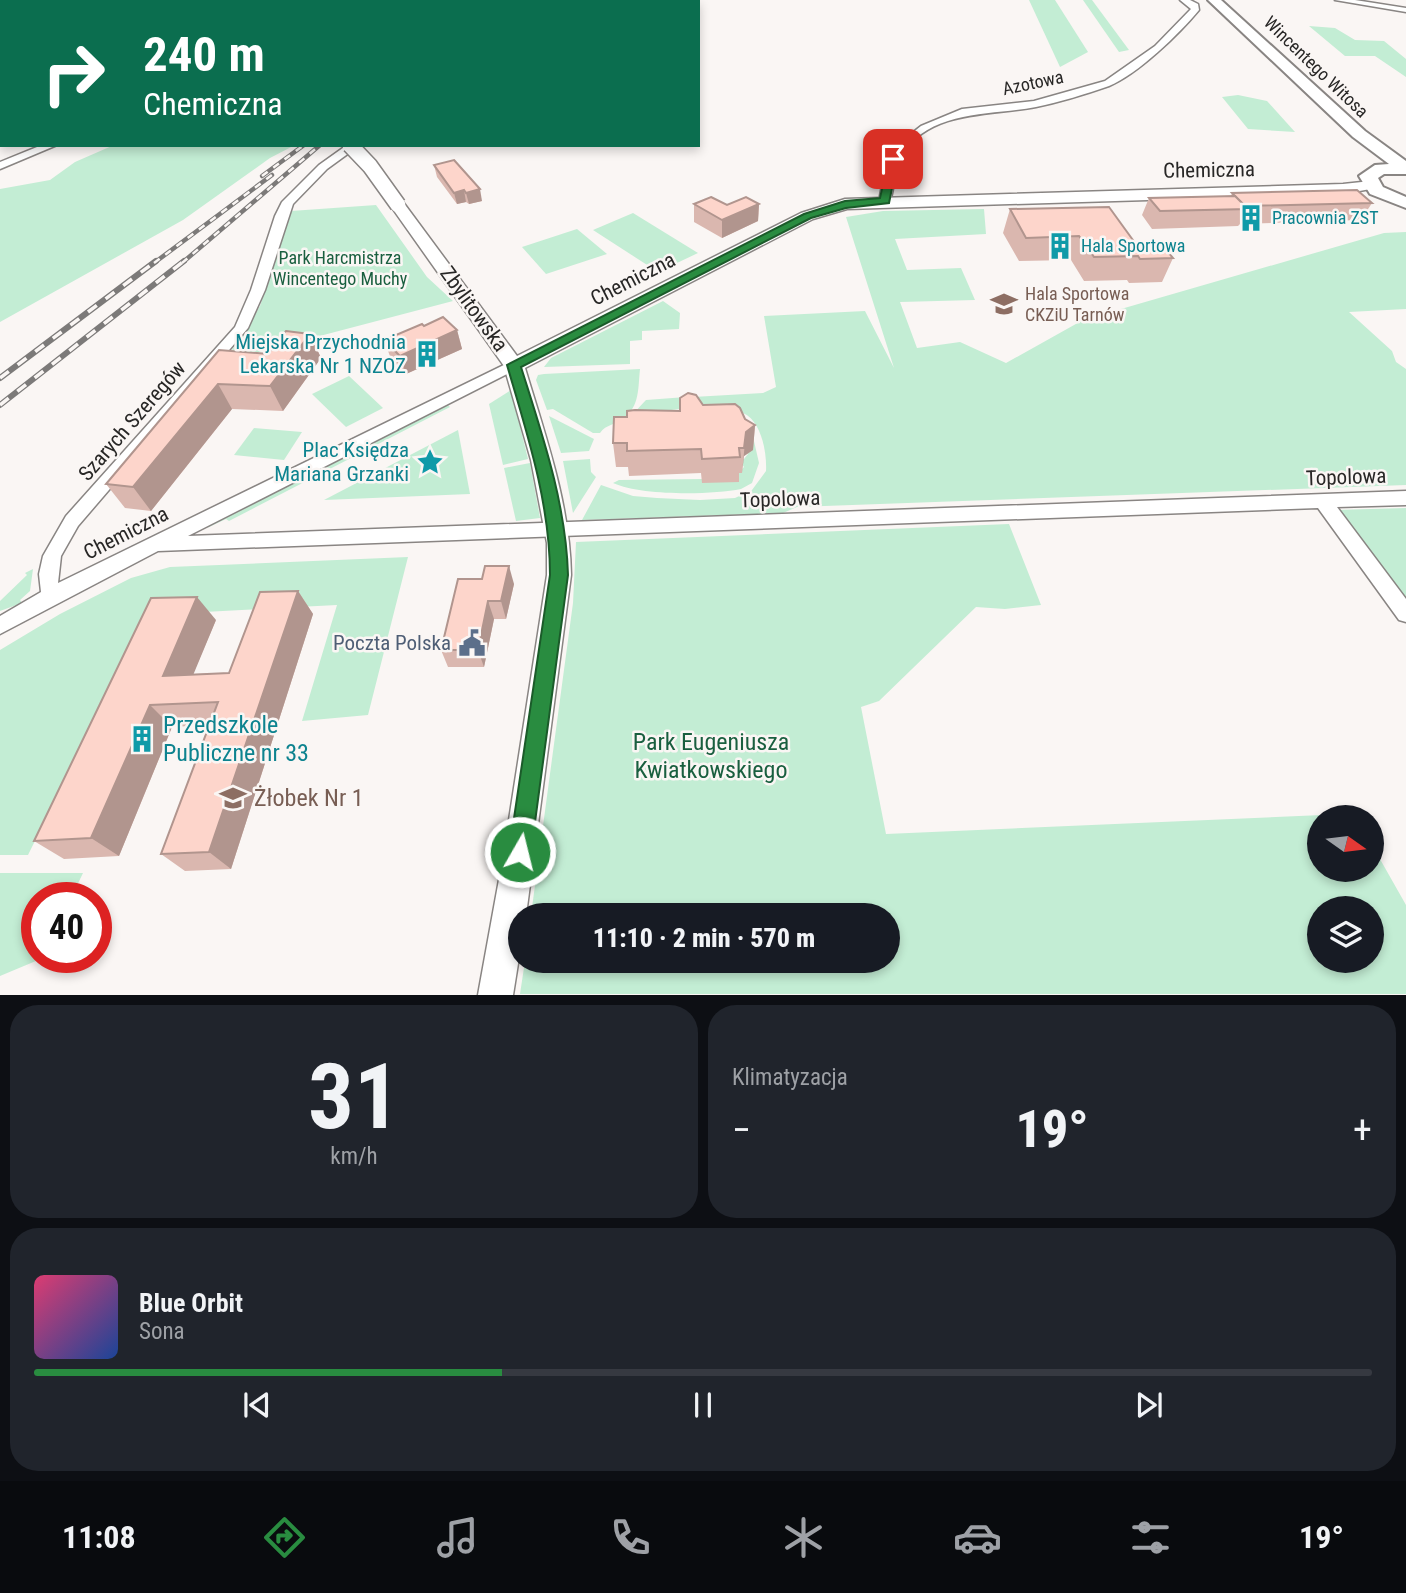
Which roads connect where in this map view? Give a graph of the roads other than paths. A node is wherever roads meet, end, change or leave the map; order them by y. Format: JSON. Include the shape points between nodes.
{"nodes":[{"id":1,"x":1184,"y":0,"type":"edge"},
{"id":2,"x":1214,"y":0,"type":"edge"},
{"id":3,"x":1339,"y":0,"type":"edge"},
{"id":4,"x":1406,"y":10,"type":"edge"},
{"id":5,"x":1359,"y":134,"type":"junction"},
{"id":6,"x":47,"y":147,"type":"edge"},
{"id":7,"x":349,"y":147,"type":"edge"},
{"id":8,"x":354,"y":147,"type":"edge"},
{"id":9,"x":0,"y":166,"type":"edge"},
{"id":10,"x":1381,"y":169,"type":"junction"},
{"id":11,"x":1406,"y":169,"type":"edge"},
{"id":12,"x":1343,"y":190,"type":"joint"},
{"id":13,"x":1378,"y":190,"type":"junction"},
{"id":14,"x":885,"y":201,"type":"junction"},
{"id":15,"x":1406,"y":203,"type":"edge"},
{"id":16,"x":398,"y":205,"type":"joint"},
{"id":17,"x":514,"y":365,"type":"junction"},
{"id":18,"x":1406,"y":498,"type":"edge"},
{"id":19,"x":1323,"y":501,"type":"junction"},
{"id":20,"x":556,"y":531,"type":"junction"},
{"id":21,"x":155,"y":544,"type":"junction"},
{"id":22,"x":51,"y":596,"type":"junction"},
{"id":23,"x":1406,"y":614,"type":"edge"},
{"id":24,"x":0,"y":626,"type":"edge"},
{"id":25,"x":495,"y":995,"type":"edge"}],
"edges":[{"from":1,"to":14,"type":"street","name":"Azotowa","via":[[1195,10],[1172,36],[1108,83],[1035,104],[962,112],[917,134],[893,159]]},
{"from":2,"to":5,"type":"main road","name":"Wincentego Witosa"},
{"from":3,"to":4,"type":"street"},
{"from":5,"to":10,"type":"main road","name":"Wincentego Witosa"},
{"from":5,"to":11,"type":"main road","name":"Wincentego Witosa"},
{"from":6,"to":9,"type":"street"},
{"from":7,"to":22,"type":"street","name":"Szarych Szeregów","via":[[289,202],[241,328],[72,521],[52,554],[46,577]]},
{"from":8,"to":16,"type":"street","name":"Zbylitowska","bridge":true},
{"from":10,"to":11,"type":"main road"},
{"from":10,"to":13,"type":"main road","via":[[1368,176]]},
{"from":12,"to":13,"type":"street","name":"Chemiczna"},
{"from":12,"to":14,"type":"street","name":"Chemiczna"},
{"from":13,"to":15,"type":"main road"},
{"from":14,"to":17,"type":"street","name":"Chemiczna","via":[[845,205],[807,216]]},
{"from":16,"to":17,"type":"street","name":"Zbylitowska"},
{"from":17,"to":20,"type":"street","name":"Zbylitowska","via":[[542,460]]},
{"from":17,"to":21,"type":"street","name":"Chemiczna"},
{"from":18,"to":19,"type":"street","name":"Topolowa"},
{"from":19,"to":20,"type":"street","name":"Topolowa"},
{"from":19,"to":23,"type":"street"},
{"from":20,"to":21,"type":"street","name":"Topolowa"},
{"from":20,"to":25,"type":"street","name":"Zbylitowska","via":[[559,575],[554,614]]},
{"from":21,"to":22,"type":"street","name":"Chemiczna"},
{"from":22,"to":24,"type":"street","name":"Chemiczna"}]}
